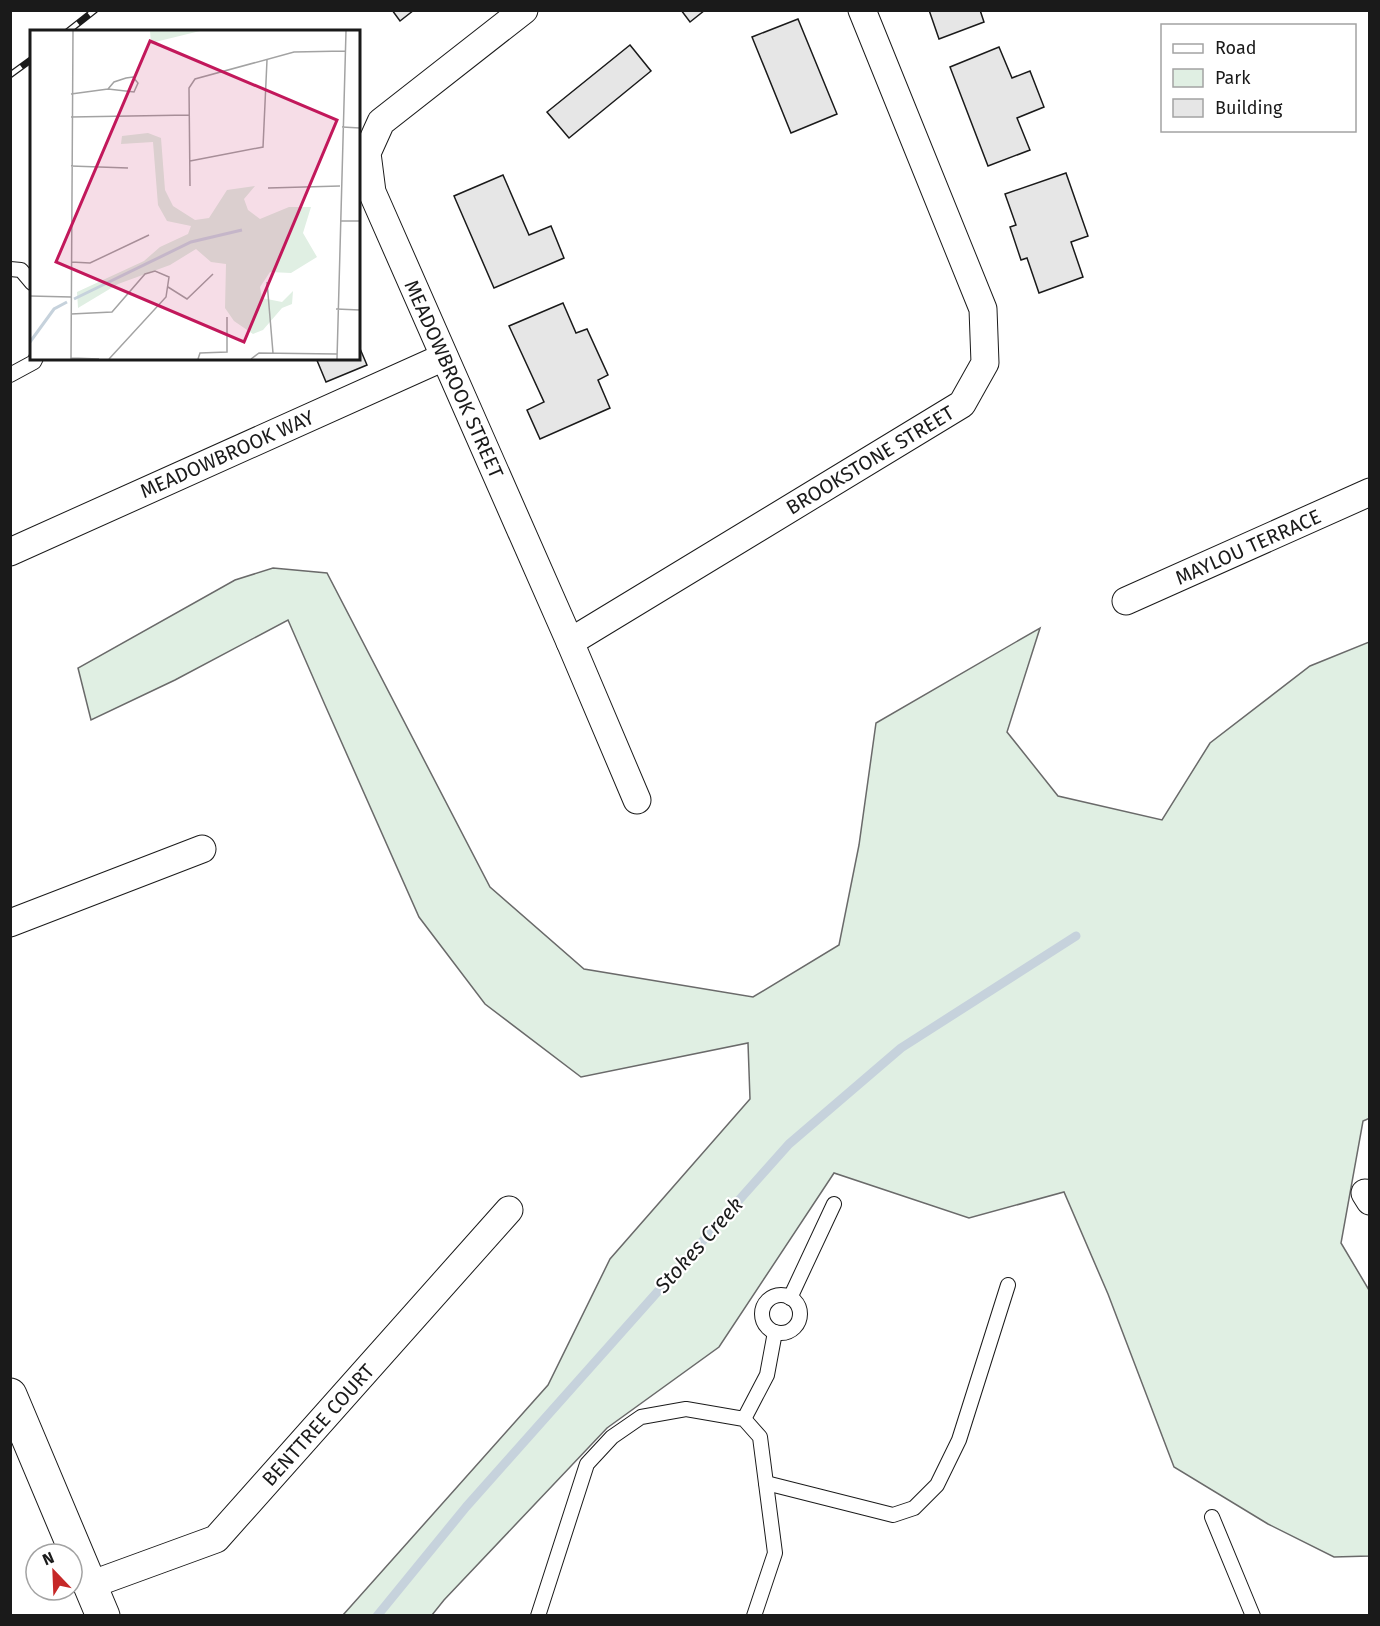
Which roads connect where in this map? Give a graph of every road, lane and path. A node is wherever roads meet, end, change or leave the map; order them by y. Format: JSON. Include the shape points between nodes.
{"nodes":[{"id":1,"x":524,"y":10,"type":"edge"},
{"id":2,"x":862,"y":10,"type":"edge"},
{"id":3,"x":10,"y":269,"type":"edge"},
{"id":4,"x":30,"y":281,"type":"edge"},
{"id":5,"x":444,"y":357,"type":"junction"},
{"id":6,"x":35,"y":360,"type":"edge"},
{"id":7,"x":10,"y":375,"type":"edge"},
{"id":8,"x":1370,"y":492,"type":"edge"},
{"id":9,"x":10,"y":552,"type":"edge"},
{"id":10,"x":1126,"y":601,"type":"dead end"},
{"id":11,"x":570,"y":642,"type":"junction"},
{"id":12,"x":636,"y":800,"type":"dead end"},
{"id":13,"x":202,"y":849,"type":"dead end"},
{"id":14,"x":10,"y":923,"type":"edge"},
{"id":15,"x":834,"y":1204,"type":"dead end"},
{"id":16,"x":509,"y":1210,"type":"dead end"},
{"id":17,"x":1008,"y":1285,"type":"dead end"},
{"id":18,"x":790,"y":1298,"type":"junction"},
{"id":19,"x":775,"y":1332,"type":"junction"},
{"id":20,"x":10,"y":1395,"type":"edge"},
{"id":21,"x":744,"y":1419,"type":"junction"},
{"id":22,"x":766,"y":1483,"type":"junction"},
{"id":23,"x":1212,"y":1517,"type":"dead end"},
{"id":24,"x":90,"y":1585,"type":"junction"},
{"id":25,"x":103,"y":1616,"type":"edge"},
{"id":26,"x":538,"y":1616,"type":"edge"},
{"id":27,"x":754,"y":1616,"type":"edge"},
{"id":28,"x":1252,"y":1616,"type":"edge"}],
"edges":[{"from":1,"to":5,"type":"street","name":"MEADOWBROOK STREET","via":[[381,122],[367,153],[372,192]]},
{"from":2,"to":11,"type":"street","name":"BROOKSTONE STREET","via":[[983,309],[986,363],[962,404]]},
{"from":3,"to":4,"type":"lane","via":[[21,270]]},
{"from":5,"to":9,"type":"street","name":"MEADOWBROOK WAY"},
{"from":5,"to":11,"type":"street","name":"MEADOWBROOK STREET"},
{"from":6,"to":7,"type":"lane"},
{"from":8,"to":10,"type":"street","name":"MAYLOU TERRACE"},
{"from":11,"to":12,"type":"street","name":"MEADOWBROOK STREET"},
{"from":13,"to":14,"type":"street"},
{"from":15,"to":18,"type":"lane"},
{"from":16,"to":24,"type":"street","name":"BENTTREE COURT","via":[[216,1539]]},
{"from":17,"to":22,"type":"lane","via":[[959,1440],[938,1485],[914,1508],[893,1515]]},
{"from":18,"to":19,"type":"lane","via":[[800,1312],[797,1324],[788,1332]]},
{"from":18,"to":19,"type":"lane","via":[[774,1297],[766,1303],[762,1317]]},
{"from":19,"to":21,"type":"lane","via":[[767,1375]]},
{"from":20,"to":24,"type":"street"},
{"from":21,"to":22,"type":"lane","via":[[760,1437]]},
{"from":21,"to":26,"type":"lane","via":[[686,1408],[641,1418],[612,1437],[587,1464]]},
{"from":22,"to":27,"type":"lane","via":[[775,1553]]},
{"from":23,"to":28,"type":"lane"},
{"from":24,"to":25,"type":"street"}]}
